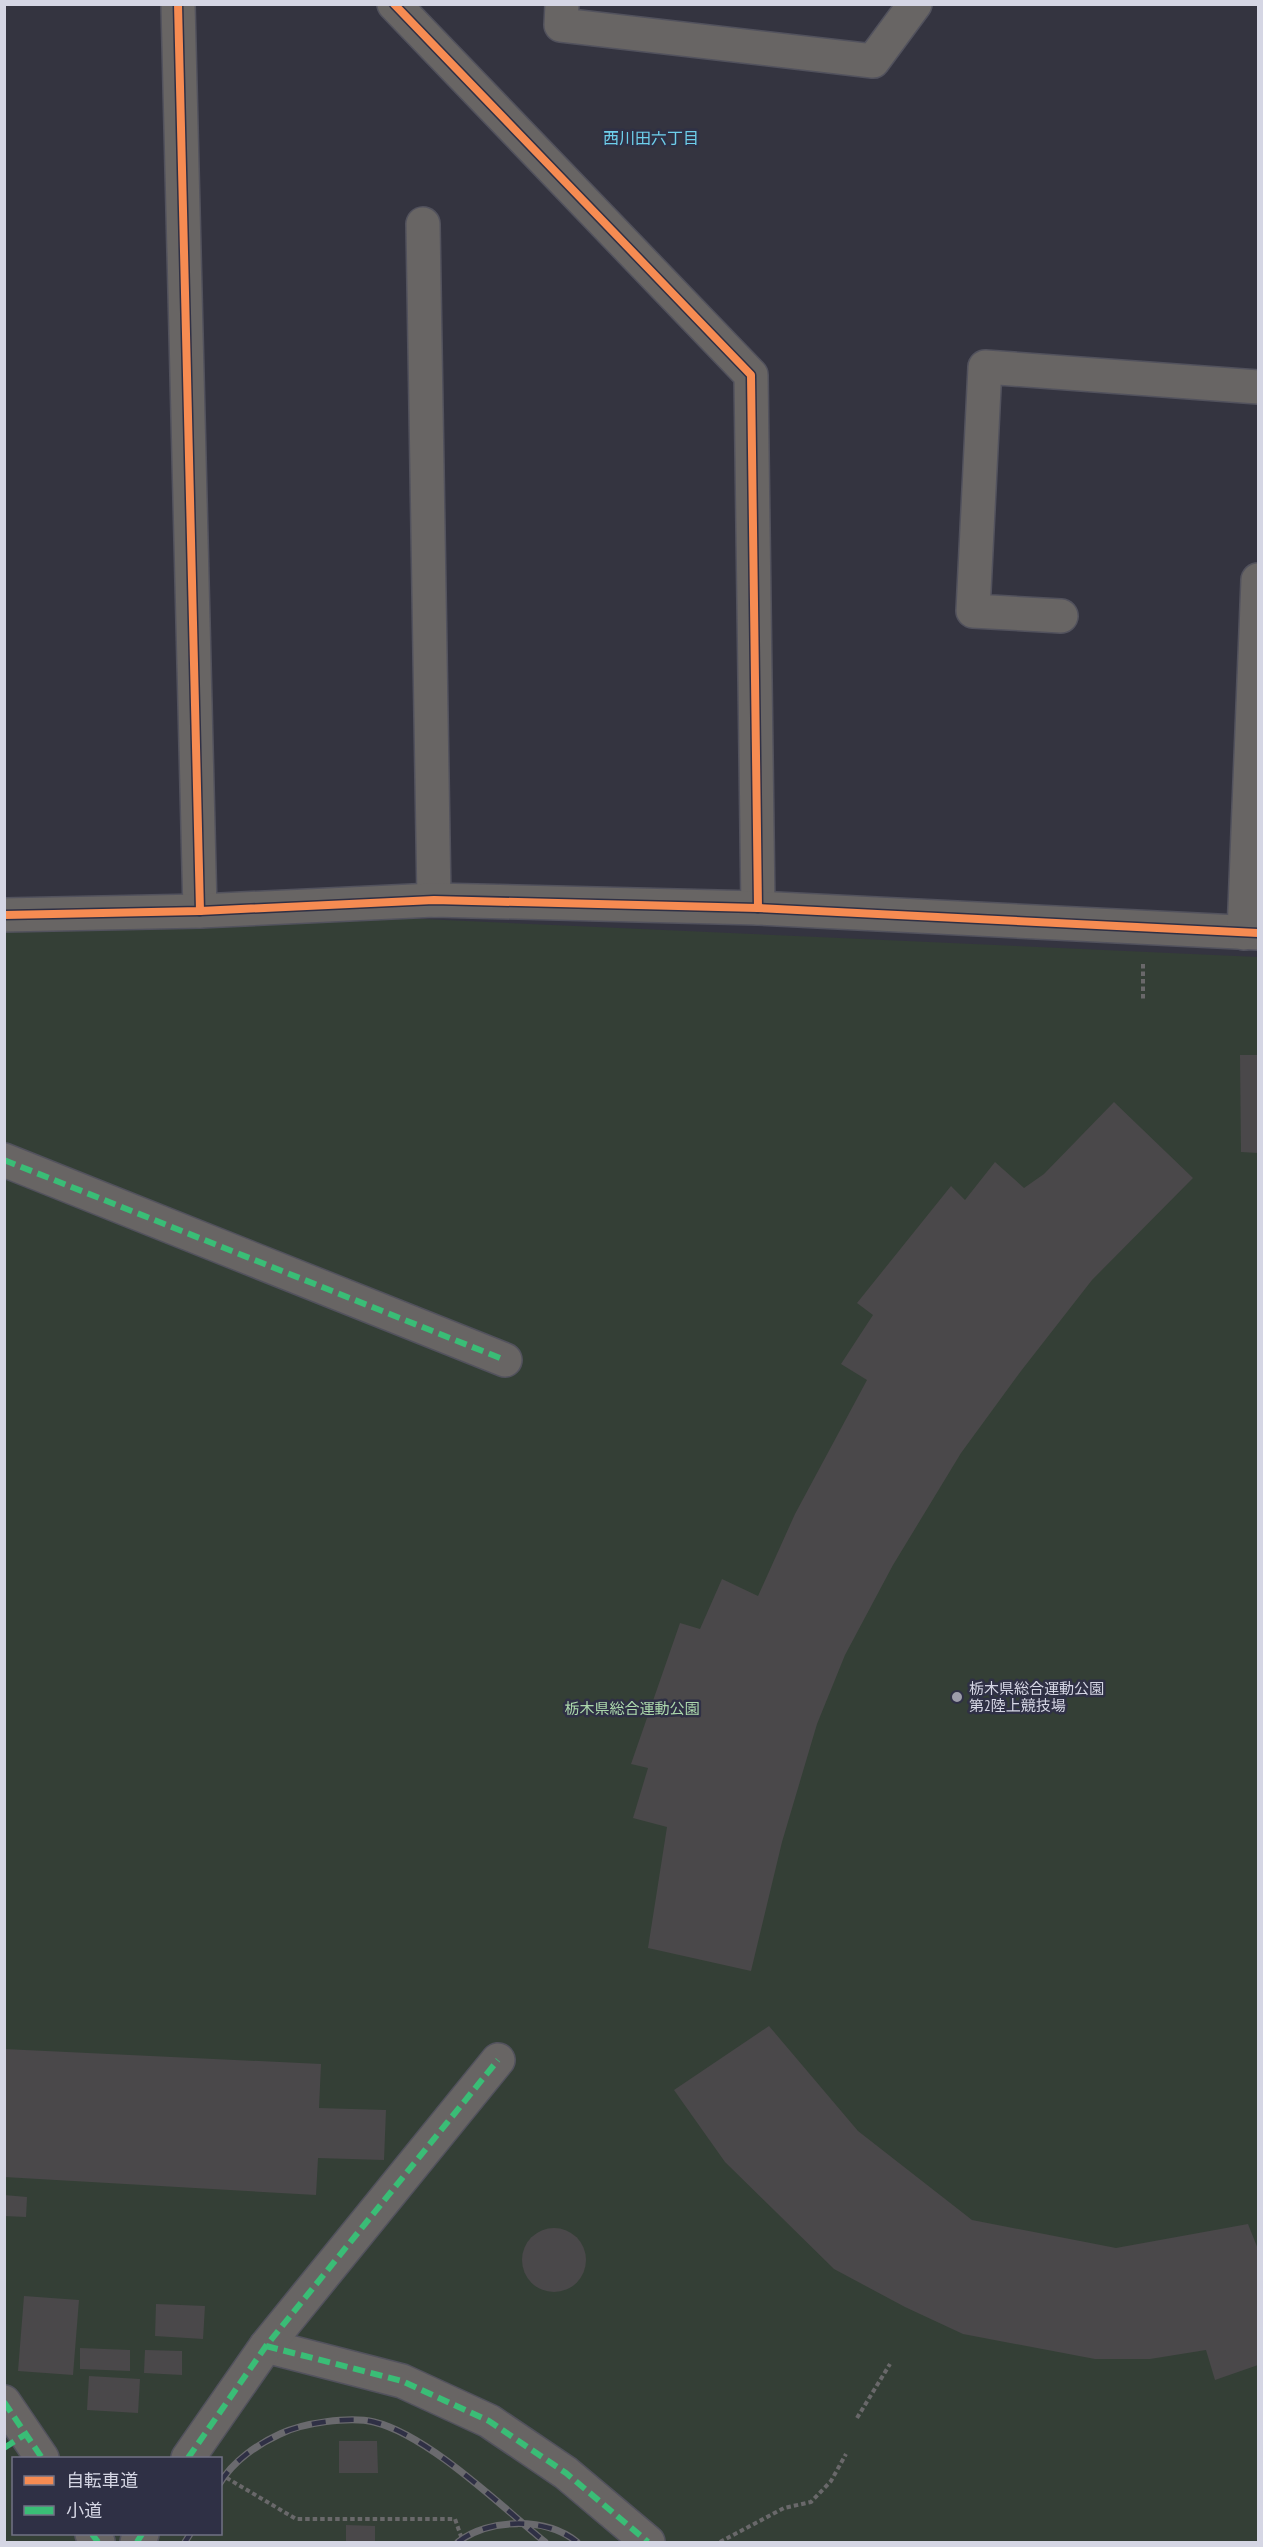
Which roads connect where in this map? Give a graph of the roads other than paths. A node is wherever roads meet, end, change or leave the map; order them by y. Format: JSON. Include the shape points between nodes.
{"nodes":[{"id":1,"x":178,"y":4,"type":"edge"},
{"id":2,"x":394,"y":4,"type":"edge"},
{"id":3,"x":562,"y":4,"type":"edge"},
{"id":4,"x":915,"y":4,"type":"edge"},
{"id":5,"x":423,"y":224,"type":"dead end"},
{"id":6,"x":1258,"y":387,"type":"edge"},
{"id":7,"x":1258,"y":580,"type":"edge"},
{"id":8,"x":1061,"y":616,"type":"dead end"},
{"id":9,"x":434,"y":900,"type":"junction"},
{"id":10,"x":758,"y":908,"type":"junction"},
{"id":11,"x":200,"y":911,"type":"junction"},
{"id":12,"x":4,"y":915,"type":"edge"},
{"id":13,"x":1251,"y":933,"type":"edge"},
{"id":14,"x":4,"y":1160,"type":"edge"},
{"id":15,"x":505,"y":1360,"type":"dead end"},
{"id":16,"x":498,"y":2060,"type":"dead end"},
{"id":17,"x":266,"y":2346,"type":"junction"},
{"id":18,"x":4,"y":2402,"type":"edge"},
{"id":19,"x":41,"y":2457,"type":"edge"},
{"id":20,"x":189,"y":2457,"type":"edge"},
{"id":21,"x":648,"y":2542,"type":"edge"}],
"edges":[{"from":1,"to":11,"type":"street"},
{"from":2,"to":10,"type":"street","via":[[751,375]]},
{"from":3,"to":4,"type":"street","via":[[561,25],[873,61]]},
{"from":5,"to":9,"type":"street"},
{"from":6,"to":8,"type":"street","via":[[985,367],[973,611]]},
{"from":7,"to":13,"type":"street"},
{"from":9,"to":10,"type":"street"},
{"from":9,"to":11,"type":"street"},
{"from":10,"to":13,"type":"street"},
{"from":11,"to":12,"type":"street"},
{"from":14,"to":15,"type":"street"},
{"from":16,"to":17,"type":"street"},
{"from":17,"to":20,"type":"street"},
{"from":17,"to":21,"type":"street","via":[[402,2381],[489,2421],[566,2473]]},
{"from":18,"to":19,"type":"street"}]}
